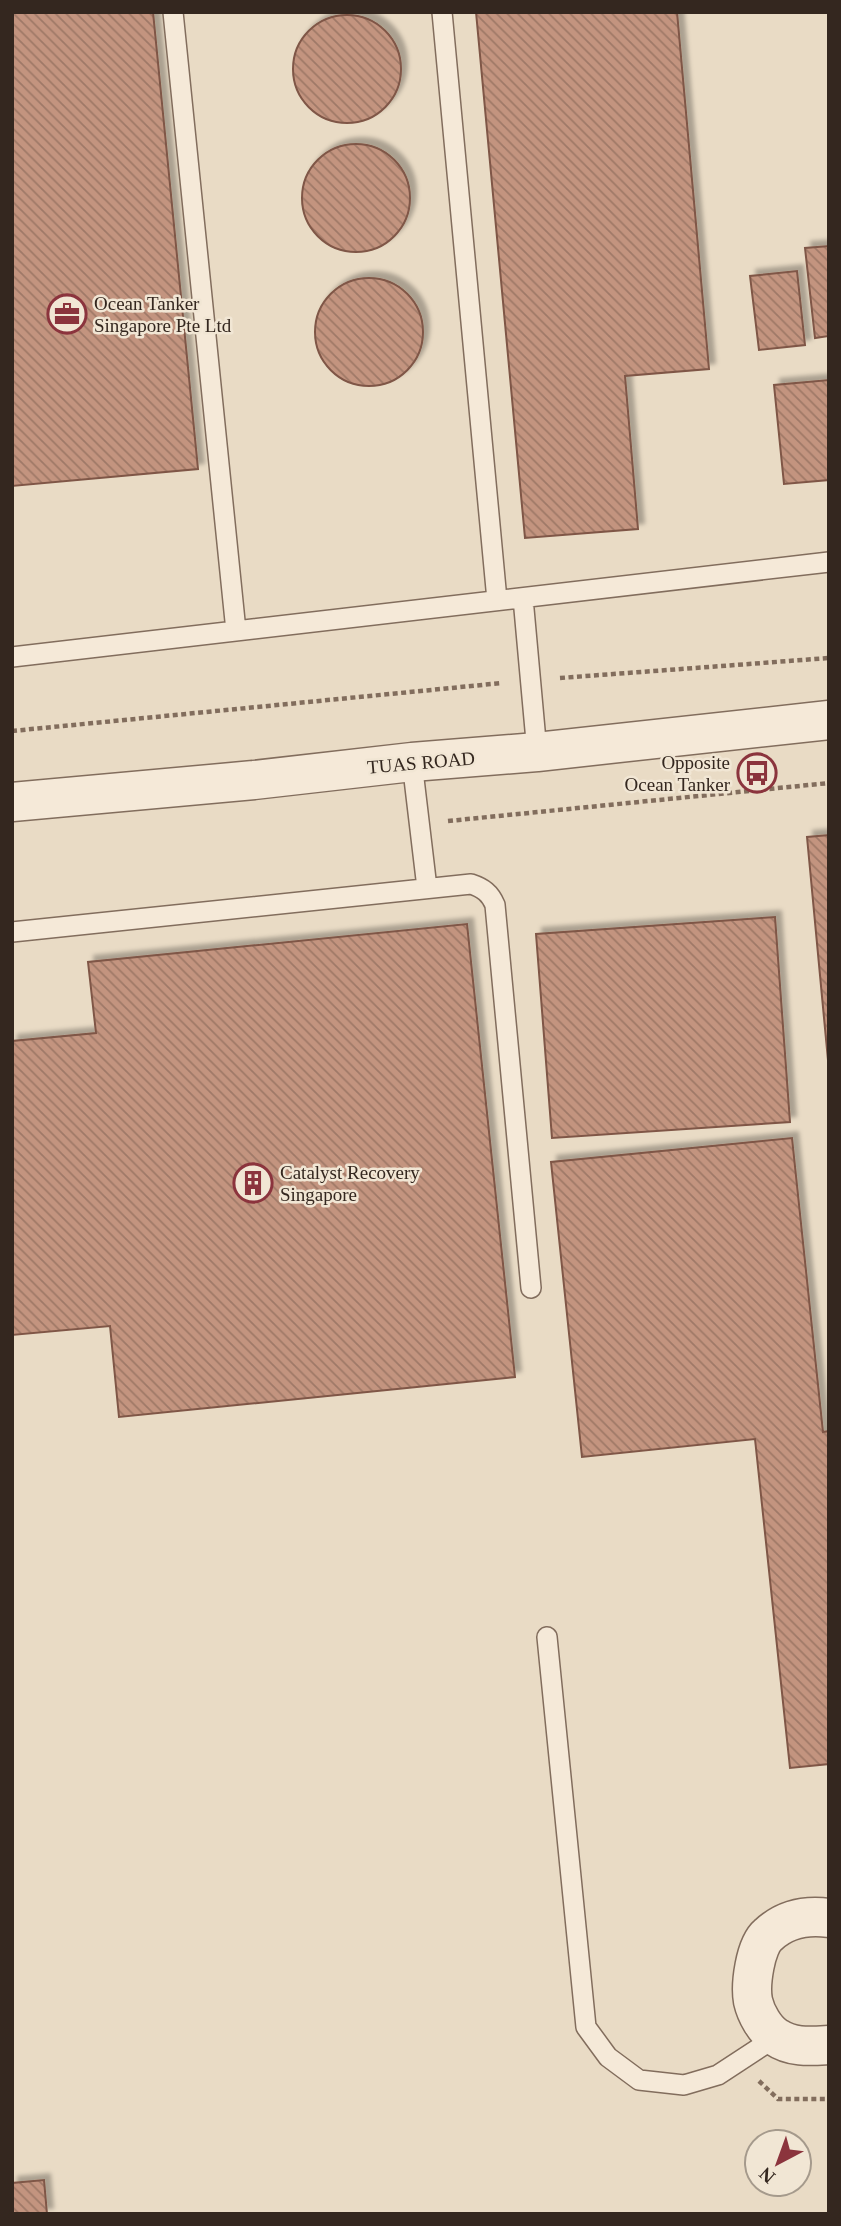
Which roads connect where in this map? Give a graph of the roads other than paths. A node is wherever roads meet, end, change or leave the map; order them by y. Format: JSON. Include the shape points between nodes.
{"nodes":[{"id":1,"x":173,"y":12,"type":"edge"},
{"id":2,"x":442,"y":12,"type":"edge"},
{"id":3,"x":829,"y":562,"type":"edge"},
{"id":4,"x":523,"y":598,"type":"junction"},
{"id":5,"x":497,"y":600,"type":"junction"},
{"id":6,"x":236,"y":631,"type":"junction"},
{"id":7,"x":12,"y":657,"type":"edge"},
{"id":8,"x":829,"y":720,"type":"edge"},
{"id":9,"x":537,"y":752,"type":"junction"},
{"id":10,"x":412,"y":762,"type":"junction"},
{"id":11,"x":12,"y":802,"type":"edge"},
{"id":12,"x":427,"y":888,"type":"junction"},
{"id":13,"x":12,"y":932,"type":"edge"},
{"id":14,"x":531,"y":1288,"type":"dead end"},
{"id":15,"x":547,"y":1637,"type":"dead end"},
{"id":16,"x":829,"y":1918,"type":"edge"},
{"id":17,"x":776,"y":2037,"type":"junction"},
{"id":18,"x":829,"y":2045,"type":"edge"}],
"edges":[{"from":1,"to":6,"type":"lane"},
{"from":2,"to":5,"type":"lane"},
{"from":3,"to":4,"type":"lane"},
{"from":4,"to":5,"type":"lane"},
{"from":4,"to":9,"type":"lane"},
{"from":5,"to":6,"type":"lane"},
{"from":6,"to":7,"type":"lane"},
{"from":8,"to":9,"type":"street","name":"TUAS ROAD"},
{"from":9,"to":10,"type":"street","name":"TUAS ROAD"},
{"from":10,"to":11,"type":"street","name":"TUAS ROAD"},
{"from":10,"to":12,"type":"lane"},
{"from":12,"to":13,"type":"lane"},
{"from":12,"to":14,"type":"lane","via":[[471,884],[491,895],[495,905]]},
{"from":15,"to":17,"type":"lane","via":[[586,2027],[608,2057],[639,2080],[684,2085],[718,2075]]},
{"from":16,"to":17,"type":"street","via":[[796,1918],[768,1935],[757,1950],[753,2000],[760,2020]]},
{"from":17,"to":18,"type":"street","via":[[799,2046]]}]}
